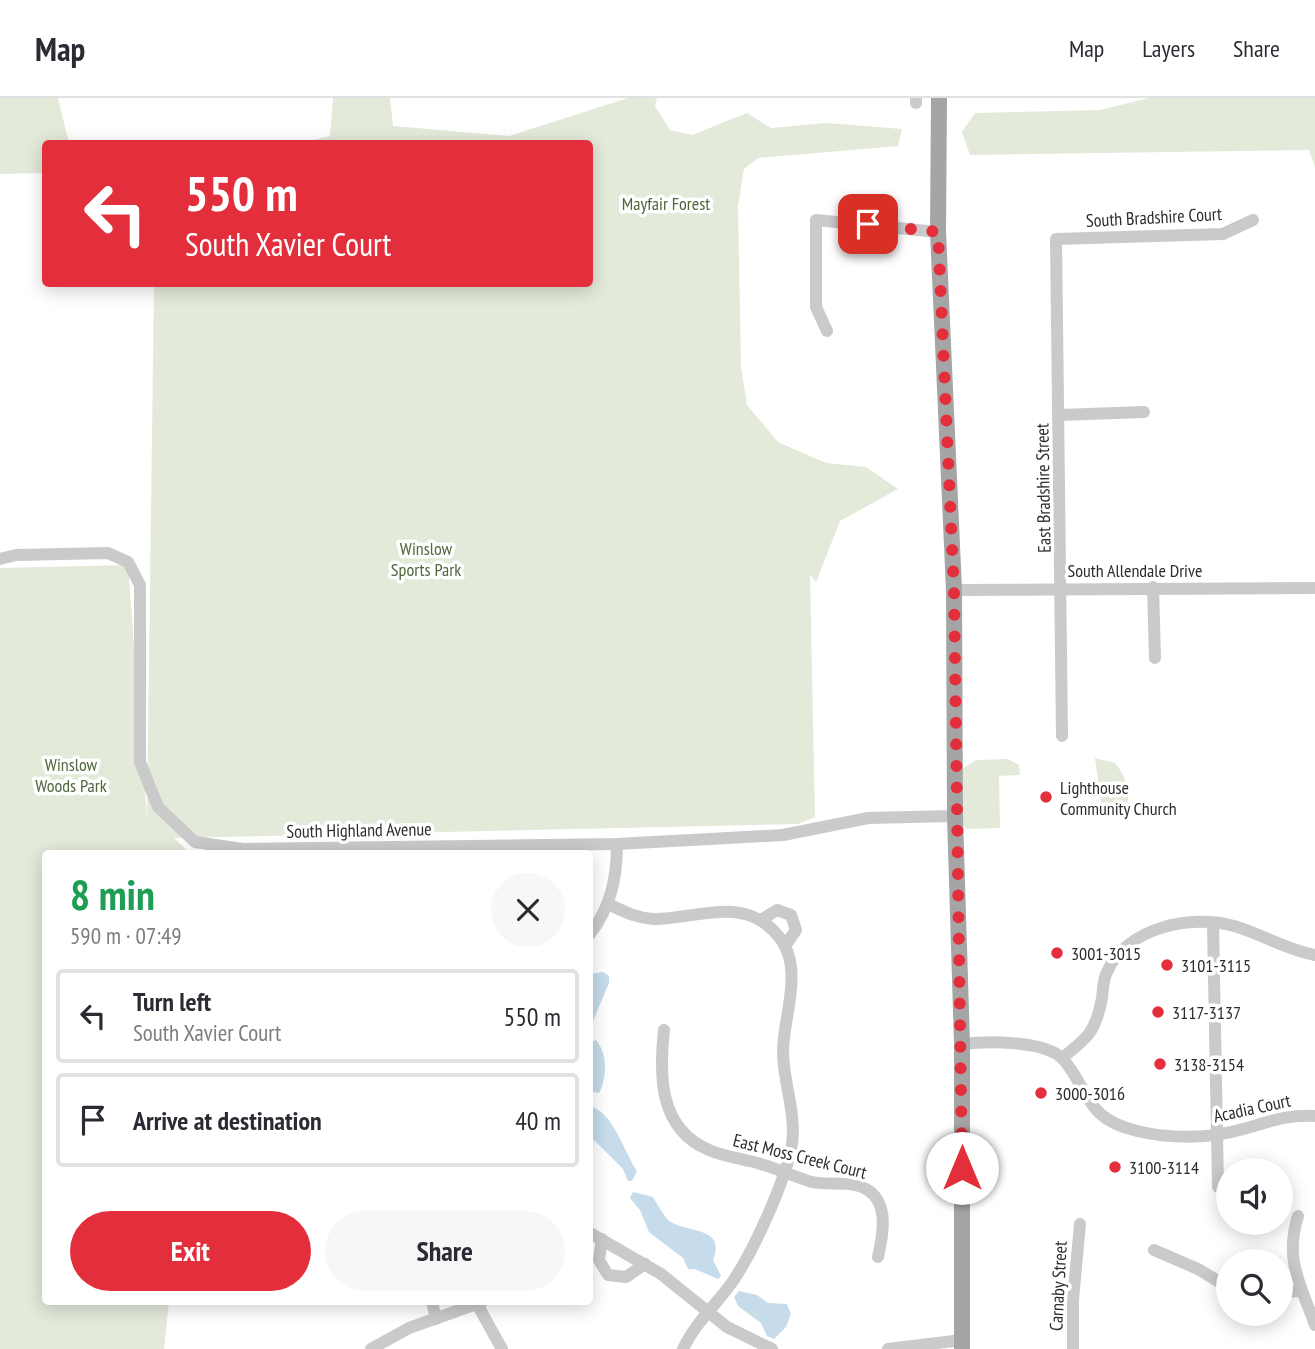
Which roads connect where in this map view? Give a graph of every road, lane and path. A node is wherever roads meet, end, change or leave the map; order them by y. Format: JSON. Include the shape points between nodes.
{"nodes":[{"id":1,"x":939,"y":98,"type":"edge"},
{"id":2,"x":1253,"y":220,"type":"dead end"},
{"id":3,"x":938,"y":232,"type":"junction"},
{"id":4,"x":1056,"y":239,"type":"joint"},
{"id":5,"x":827,"y":331,"type":"dead end"},
{"id":6,"x":1144,"y":412,"type":"dead end"},
{"id":7,"x":1060,"y":415,"type":"junction"},
{"id":8,"x":0,"y":559,"type":"edge"},
{"id":9,"x":1153,"y":587,"type":"junction"},
{"id":10,"x":1062,"y":588,"type":"junction"},
{"id":11,"x":1315,"y":588,"type":"edge"},
{"id":12,"x":954,"y":590,"type":"junction"},
{"id":13,"x":1155,"y":658,"type":"dead end"},
{"id":14,"x":1062,"y":736,"type":"dead end"},
{"id":15,"x":955,"y":816,"type":"junction"},
{"id":16,"x":617,"y":844,"type":"junction"},
{"id":17,"x":608,"y":904,"type":"junction"},
{"id":18,"x":761,"y":920,"type":"junction"},
{"id":19,"x":1213,"y":922,"type":"junction"},
{"id":20,"x":593,"y":929,"type":"edge"},
{"id":21,"x":785,"y":946,"type":"junction"},
{"id":22,"x":1315,"y":955,"type":"edge"},
{"id":23,"x":664,"y":1030,"type":"dead end"},
{"id":24,"x":962,"y":1044,"type":"junction"},
{"id":25,"x":1062,"y":1058,"type":"junction"},
{"id":26,"x":1315,"y":1116,"type":"edge"},
{"id":27,"x":1218,"y":1135,"type":"junction"},
{"id":28,"x":1218,"y":1158,"type":"edge"},
{"id":29,"x":785,"y":1172,"type":"junction"},
{"id":30,"x":1298,"y":1216,"type":"dead end"},
{"id":31,"x":1080,"y":1224,"type":"dead end"},
{"id":32,"x":593,"y":1234,"type":"edge"},
{"id":33,"x":602,"y":1239,"type":"junction"},
{"id":34,"x":1154,"y":1250,"type":"dead end"},
{"id":35,"x":878,"y":1257,"type":"dead end"},
{"id":36,"x":645,"y":1264,"type":"junction"},
{"id":37,"x":1216,"y":1280,"type":"edge"},
{"id":38,"x":1300,"y":1290,"type":"junction"},
{"id":39,"x":1293,"y":1291,"type":"edge"},
{"id":40,"x":433,"y":1305,"type":"edge"},
{"id":41,"x":474,"y":1305,"type":"edge"},
{"id":42,"x":481,"y":1305,"type":"edge"},
{"id":43,"x":708,"y":1312,"type":"junction"},
{"id":44,"x":436,"y":1319,"type":"junction"},
{"id":45,"x":1315,"y":1325,"type":"edge"},
{"id":46,"x":962,"y":1344,"type":"edge"},
{"id":47,"x":371,"y":1349,"type":"edge"},
{"id":48,"x":502,"y":1349,"type":"edge"},
{"id":49,"x":683,"y":1349,"type":"edge"},
{"id":50,"x":772,"y":1349,"type":"edge"},
{"id":51,"x":888,"y":1349,"type":"edge"},
{"id":52,"x":1073,"y":1349,"type":"edge"}],
"edges":[{"from":1,"to":3,"type":"main road"},
{"from":2,"to":4,"type":"street","name":"South Bradshire Court","via":[[1223,234]]},
{"from":3,"to":5,"type":"street","via":[[816,220],[816,307]]},
{"from":3,"to":12,"type":"main road"},
{"from":4,"to":7,"type":"street","name":"East Bradshire Street"},
{"from":6,"to":7,"type":"street"},
{"from":7,"to":10,"type":"street","name":"East Bradshire Street"},
{"from":8,"to":16,"type":"street","name":"South Highland Avenue","via":[[107,553],[128,562],[140,585],[140,762],[158,807],[195,842],[243,849]]},
{"from":9,"to":10,"type":"street","name":"South Allendale Drive"},
{"from":9,"to":11,"type":"street","name":"South Allendale Drive"},
{"from":9,"to":13,"type":"street"},
{"from":10,"to":12,"type":"street","name":"South Allendale Drive"},
{"from":10,"to":14,"type":"street","name":"East Bradshire Street"},
{"from":12,"to":15,"type":"main road"},
{"from":15,"to":16,"type":"street","name":"South Highland Avenue","via":[[868,818],[783,835]]},
{"from":15,"to":24,"type":"main road"},
{"from":16,"to":17,"type":"street","via":[[615,885]]},
{"from":17,"to":18,"type":"street","via":[[647,918],[736,912]]},
{"from":17,"to":20,"type":"street"},
{"from":18,"to":21,"type":"street"},
{"from":18,"to":21,"type":"street","via":[[777,910],[790,915],[796,930]]},
{"from":19,"to":22,"type":"street"},
{"from":19,"to":25,"type":"street","via":[[1165,927],[1129,945],[1107,971],[1092,1034]]},
{"from":19,"to":27,"type":"street"},
{"from":21,"to":29,"type":"street","via":[[793,977],[782,1055],[793,1128]]},
{"from":23,"to":29,"type":"street","name":"East Moss Creek Court","via":[[663,1094],[679,1129],[711,1151]]},
{"from":24,"to":25,"type":"street","via":[[983,1041],[1041,1047]]},
{"from":24,"to":46,"type":"main road"},
{"from":25,"to":27,"type":"street","name":"Acadia Court","via":[[1093,1110],[1114,1123],[1164,1135]]},
{"from":26,"to":27,"type":"street","name":"Acadia Court","via":[[1273,1118]]},
{"from":27,"to":28,"type":"street"},
{"from":29,"to":35,"type":"street","name":"East Moss Creek Court","via":[[811,1181],[855,1185],[874,1196],[884,1217]]},
{"from":29,"to":43,"type":"street","via":[[741,1268]]},
{"from":30,"to":38,"type":"street","via":[[1291,1238]]},
{"from":31,"to":52,"type":"street","name":"Carnaby Street"},
{"from":32,"to":33,"type":"street"},
{"from":33,"to":36,"type":"street"},
{"from":33,"to":36,"type":"street","via":[[599,1260],[608,1275],[626,1277]]},
{"from":34,"to":37,"type":"street"},
{"from":36,"to":43,"type":"street"},
{"from":38,"to":39,"type":"street"},
{"from":38,"to":45,"type":"street"},
{"from":40,"to":44,"type":"street"},
{"from":41,"to":44,"type":"street"},
{"from":42,"to":48,"type":"street"},
{"from":43,"to":49,"type":"street"},
{"from":43,"to":50,"type":"street","via":[[747,1339]]},
{"from":44,"to":47,"type":"street"},
{"from":46,"to":51,"type":"street"}]}
